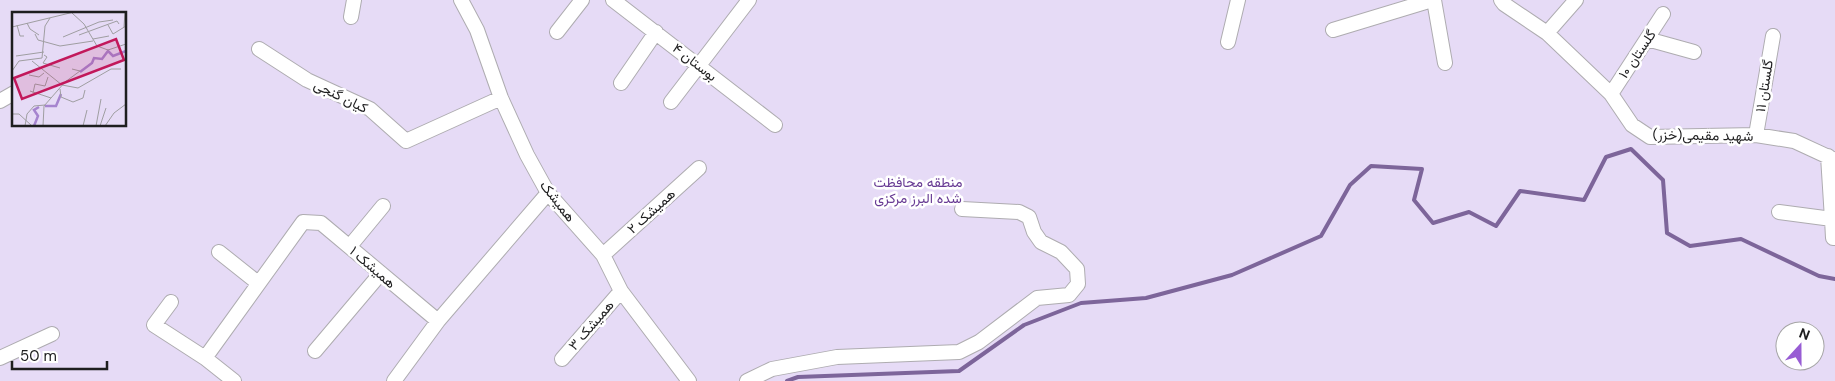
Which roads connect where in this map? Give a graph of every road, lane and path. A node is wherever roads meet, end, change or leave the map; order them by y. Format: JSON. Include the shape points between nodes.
{"nodes":[{"id":1,"x":354,"y":0,"type":"edge"},
{"id":2,"x":461,"y":0,"type":"edge"},
{"id":3,"x":582,"y":0,"type":"edge"},
{"id":4,"x":613,"y":0,"type":"edge"},
{"id":5,"x":749,"y":0,"type":"edge"},
{"id":6,"x":1238,"y":0,"type":"edge"},
{"id":7,"x":1433,"y":0,"type":"edge"},
{"id":8,"x":1501,"y":0,"type":"edge"},
{"id":9,"x":1576,"y":0,"type":"edge"},
{"id":10,"x":1664,"y":14,"type":"dead end"},
{"id":11,"x":351,"y":17,"type":"dead end"},
{"id":12,"x":1333,"y":30,"type":"dead end"},
{"id":13,"x":557,"y":32,"type":"dead end"},
{"id":14,"x":656,"y":32,"type":"junction"},
{"id":15,"x":1547,"y":32,"type":"junction"},
{"id":16,"x":1772,"y":36,"type":"dead end"},
{"id":17,"x":1647,"y":39,"type":"junction"},
{"id":18,"x":1228,"y":42,"type":"dead end"},
{"id":19,"x":259,"y":49,"type":"dead end"},
{"id":20,"x":1694,"y":52,"type":"dead end"},
{"id":21,"x":1445,"y":63,"type":"dead end"},
{"id":22,"x":699,"y":65,"type":"junction"},
{"id":23,"x":621,"y":83,"type":"dead end"},
{"id":24,"x":12,"y":94,"type":"edge"},
{"id":25,"x":1610,"y":94,"type":"junction"},
{"id":26,"x":501,"y":98,"type":"junction"},
{"id":27,"x":0,"y":101,"type":"edge"},
{"id":28,"x":671,"y":102,"type":"dead end"},
{"id":29,"x":775,"y":125,"type":"dead end"},
{"id":30,"x":1756,"y":135,"type":"junction"},
{"id":31,"x":1831,"y":158,"type":"edge"},
{"id":32,"x":698,"y":168,"type":"dead end"},
{"id":33,"x":548,"y":192,"type":"junction"},
{"id":34,"x":383,"y":206,"type":"dead end"},
{"id":35,"x":962,"y":209,"type":"dead end"},
{"id":36,"x":1779,"y":212,"type":"dead end"},
{"id":37,"x":1832,"y":218,"type":"junction"},
{"id":38,"x":1835,"y":238,"type":"edge"},
{"id":39,"x":350,"y":246,"type":"junction"},
{"id":40,"x":219,"y":252,"type":"dead end"},
{"id":41,"x":604,"y":255,"type":"junction"},
{"id":42,"x":381,"y":273,"type":"junction"},
{"id":43,"x":258,"y":283,"type":"junction"},
{"id":44,"x":621,"y":291,"type":"junction"},
{"id":45,"x":170,"y":302,"type":"dead end"},
{"id":46,"x":438,"y":321,"type":"junction"},
{"id":47,"x":52,"y":334,"type":"dead end"},
{"id":48,"x":315,"y":351,"type":"dead end"},
{"id":49,"x":0,"y":358,"type":"edge"},
{"id":50,"x":205,"y":358,"type":"junction"},
{"id":51,"x":562,"y":359,"type":"dead end"},
{"id":52,"x":234,"y":381,"type":"edge"},
{"id":53,"x":394,"y":381,"type":"edge"},
{"id":54,"x":688,"y":381,"type":"edge"},
{"id":55,"x":747,"y":381,"type":"edge"}],
"edges":[{"from":1,"to":11,"type":"street"},
{"from":2,"to":26,"type":"street","name":"همیشک","via":[[477,30]]},
{"from":3,"to":13,"type":"street"},
{"from":4,"to":14,"type":"street","name":"بوستان ۴"},
{"from":5,"to":22,"type":"street"},
{"from":6,"to":18,"type":"street"},
{"from":7,"to":12,"type":"street"},
{"from":7,"to":21,"type":"street"},
{"from":8,"to":15,"type":"street","name":"شهید مقیمی(‌خزر)"},
{"from":9,"to":15,"type":"street"},
{"from":10,"to":17,"type":"street","name":"گلستان ۱۰"},
{"from":14,"to":22,"type":"street","name":"بوستان ۴"},
{"from":14,"to":23,"type":"street"},
{"from":15,"to":25,"type":"street","name":"شهید مقیمی(‌خزر)"},
{"from":16,"to":30,"type":"street","name":"گلستان ۱۱"},
{"from":17,"to":20,"type":"street"},
{"from":17,"to":25,"type":"street","name":"گلستان ۱۰"},
{"from":19,"to":26,"type":"street","name":"کیان گنجی","via":[[307,80],[370,109],[406,141]]},
{"from":22,"to":28,"type":"street"},
{"from":22,"to":29,"type":"street","name":"بوستان ۴"},
{"from":24,"to":27,"type":"street"},
{"from":25,"to":30,"type":"street","name":"شهید مقیمی(‌خزر)","via":[[1632,125],[1650,137]]},
{"from":26,"to":33,"type":"street","name":"همیشک"},
{"from":30,"to":31,"type":"street","name":"شهید مقیمی(‌خزر)","via":[[1794,141]]},
{"from":31,"to":37,"type":"street"},
{"from":32,"to":41,"type":"street","name":"همیشک ۲"},
{"from":33,"to":41,"type":"street","name":"همیشک"},
{"from":33,"to":46,"type":"street"},
{"from":34,"to":39,"type":"street"},
{"from":35,"to":55,"type":"street","via":[[1020,212],[1029,218],[1042,242],[1061,252],[1077,269],[1078,284],[1069,295],[1037,298],[979,342],[959,352],[837,357],[772,369]]},
{"from":36,"to":37,"type":"street"},
{"from":37,"to":38,"type":"street"},
{"from":39,"to":42,"type":"street","name":"همیشک ۱"},
{"from":39,"to":43,"type":"street","name":"همیشک ۱","via":[[321,223],[303,222]]},
{"from":40,"to":43,"type":"street"},
{"from":41,"to":44,"type":"street","name":"همیشک"},
{"from":42,"to":46,"type":"street","name":"همیشک ۱"},
{"from":42,"to":48,"type":"street"},
{"from":43,"to":50,"type":"street","name":"همیشک ۱"},
{"from":44,"to":51,"type":"street","name":"همیشک ۳"},
{"from":44,"to":54,"type":"street","name":"همیشک"},
{"from":45,"to":50,"type":"street","via":[[154,325]]},
{"from":46,"to":53,"type":"street"},
{"from":47,"to":49,"type":"street"},
{"from":50,"to":52,"type":"street"}]}
